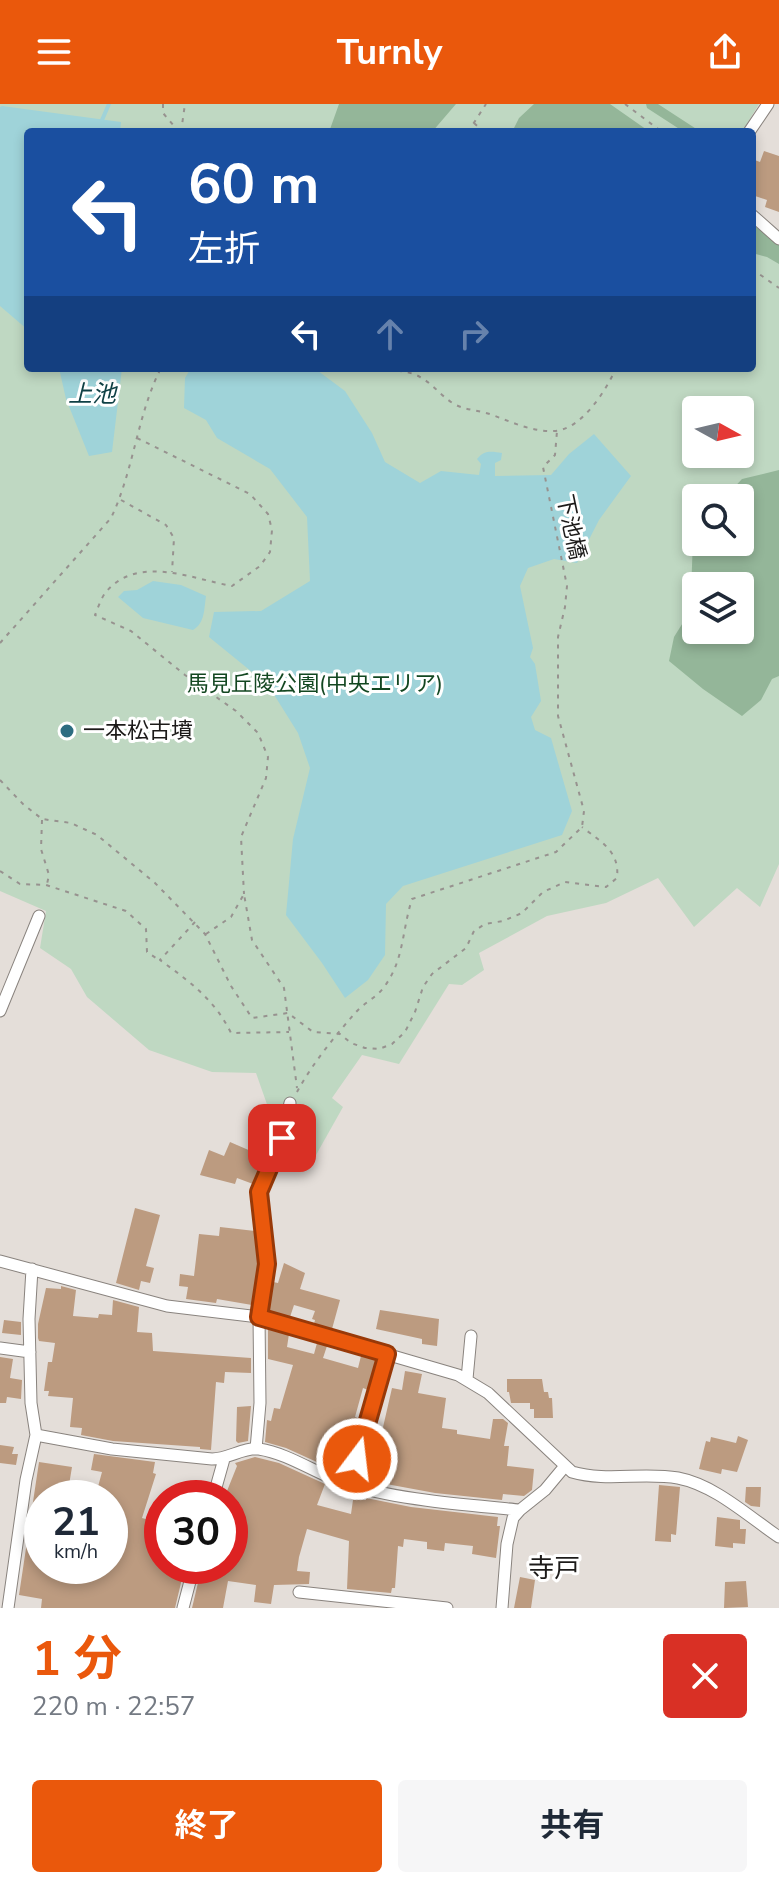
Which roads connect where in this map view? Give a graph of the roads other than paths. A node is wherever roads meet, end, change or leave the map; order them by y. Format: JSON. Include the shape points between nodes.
{"nodes":[{"id":1,"x":768,"y":104,"type":"edge"},
{"id":2,"x":752,"y":128,"type":"edge"},
{"id":3,"x":756,"y":219,"type":"edge"},
{"id":4,"x":779,"y":239,"type":"edge"},
{"id":5,"x":39,"y":916,"type":"dead end"},
{"id":6,"x":0,"y":1011,"type":"edge"},
{"id":7,"x":290,"y":1103,"type":"dead end"},
{"id":8,"x":0,"y":1261,"type":"edge"},
{"id":9,"x":32,"y":1269,"type":"junction"},
{"id":10,"x":259,"y":1317,"type":"junction"},
{"id":11,"x":471,"y":1336,"type":"dead end"},
{"id":12,"x":0,"y":1348,"type":"edge"},
{"id":13,"x":30,"y":1352,"type":"junction"},
{"id":14,"x":387,"y":1354,"type":"junction"},
{"id":15,"x":467,"y":1379,"type":"junction"},
{"id":16,"x":36,"y":1435,"type":"junction"},
{"id":17,"x":256,"y":1449,"type":"junction"},
{"id":18,"x":224,"y":1459,"type":"junction"},
{"id":19,"x":565,"y":1466,"type":"junction"},
{"id":20,"x":218,"y":1480,"type":"edge"},
{"id":21,"x":350,"y":1485,"type":"junction"},
{"id":22,"x":520,"y":1510,"type":"junction"},
{"id":23,"x":779,"y":1537,"type":"edge"},
{"id":24,"x":189,"y":1584,"type":"edge"},
{"id":25,"x":299,"y":1592,"type":"dead end"},
{"id":26,"x":8,"y":1608,"type":"edge"},
{"id":27,"x":183,"y":1608,"type":"edge"},
{"id":28,"x":447,"y":1608,"type":"edge"},
{"id":29,"x":502,"y":1608,"type":"edge"}],
"edges":[{"from":1,"to":2,"type":"street"},
{"from":3,"to":4,"type":"street"},
{"from":5,"to":6,"type":"street"},
{"from":7,"to":10,"type":"street","via":[[259,1192],[267,1264]]},
{"from":8,"to":9,"type":"street"},
{"from":9,"to":10,"type":"street","via":[[167,1306]]},
{"from":9,"to":13,"type":"street"},
{"from":10,"to":14,"type":"street"},
{"from":10,"to":17,"type":"street"},
{"from":11,"to":15,"type":"street"},
{"from":12,"to":13,"type":"street"},
{"from":13,"to":16,"type":"street"},
{"from":14,"to":15,"type":"street"},
{"from":14,"to":21,"type":"street"},
{"from":15,"to":19,"type":"street"},
{"from":16,"to":18,"type":"street","via":[[112,1449]]},
{"from":16,"to":26,"type":"street"},
{"from":17,"to":18,"type":"street"},
{"from":17,"to":21,"type":"street"},
{"from":18,"to":20,"type":"street"},
{"from":19,"to":22,"type":"street"},
{"from":19,"to":23,"type":"street","via":[[580,1474],[679,1478],[710,1491]]},
{"from":21,"to":22,"type":"street"},
{"from":22,"to":29,"type":"street","via":[[509,1531]]},
{"from":24,"to":27,"type":"street"},
{"from":25,"to":28,"type":"street"}]}
